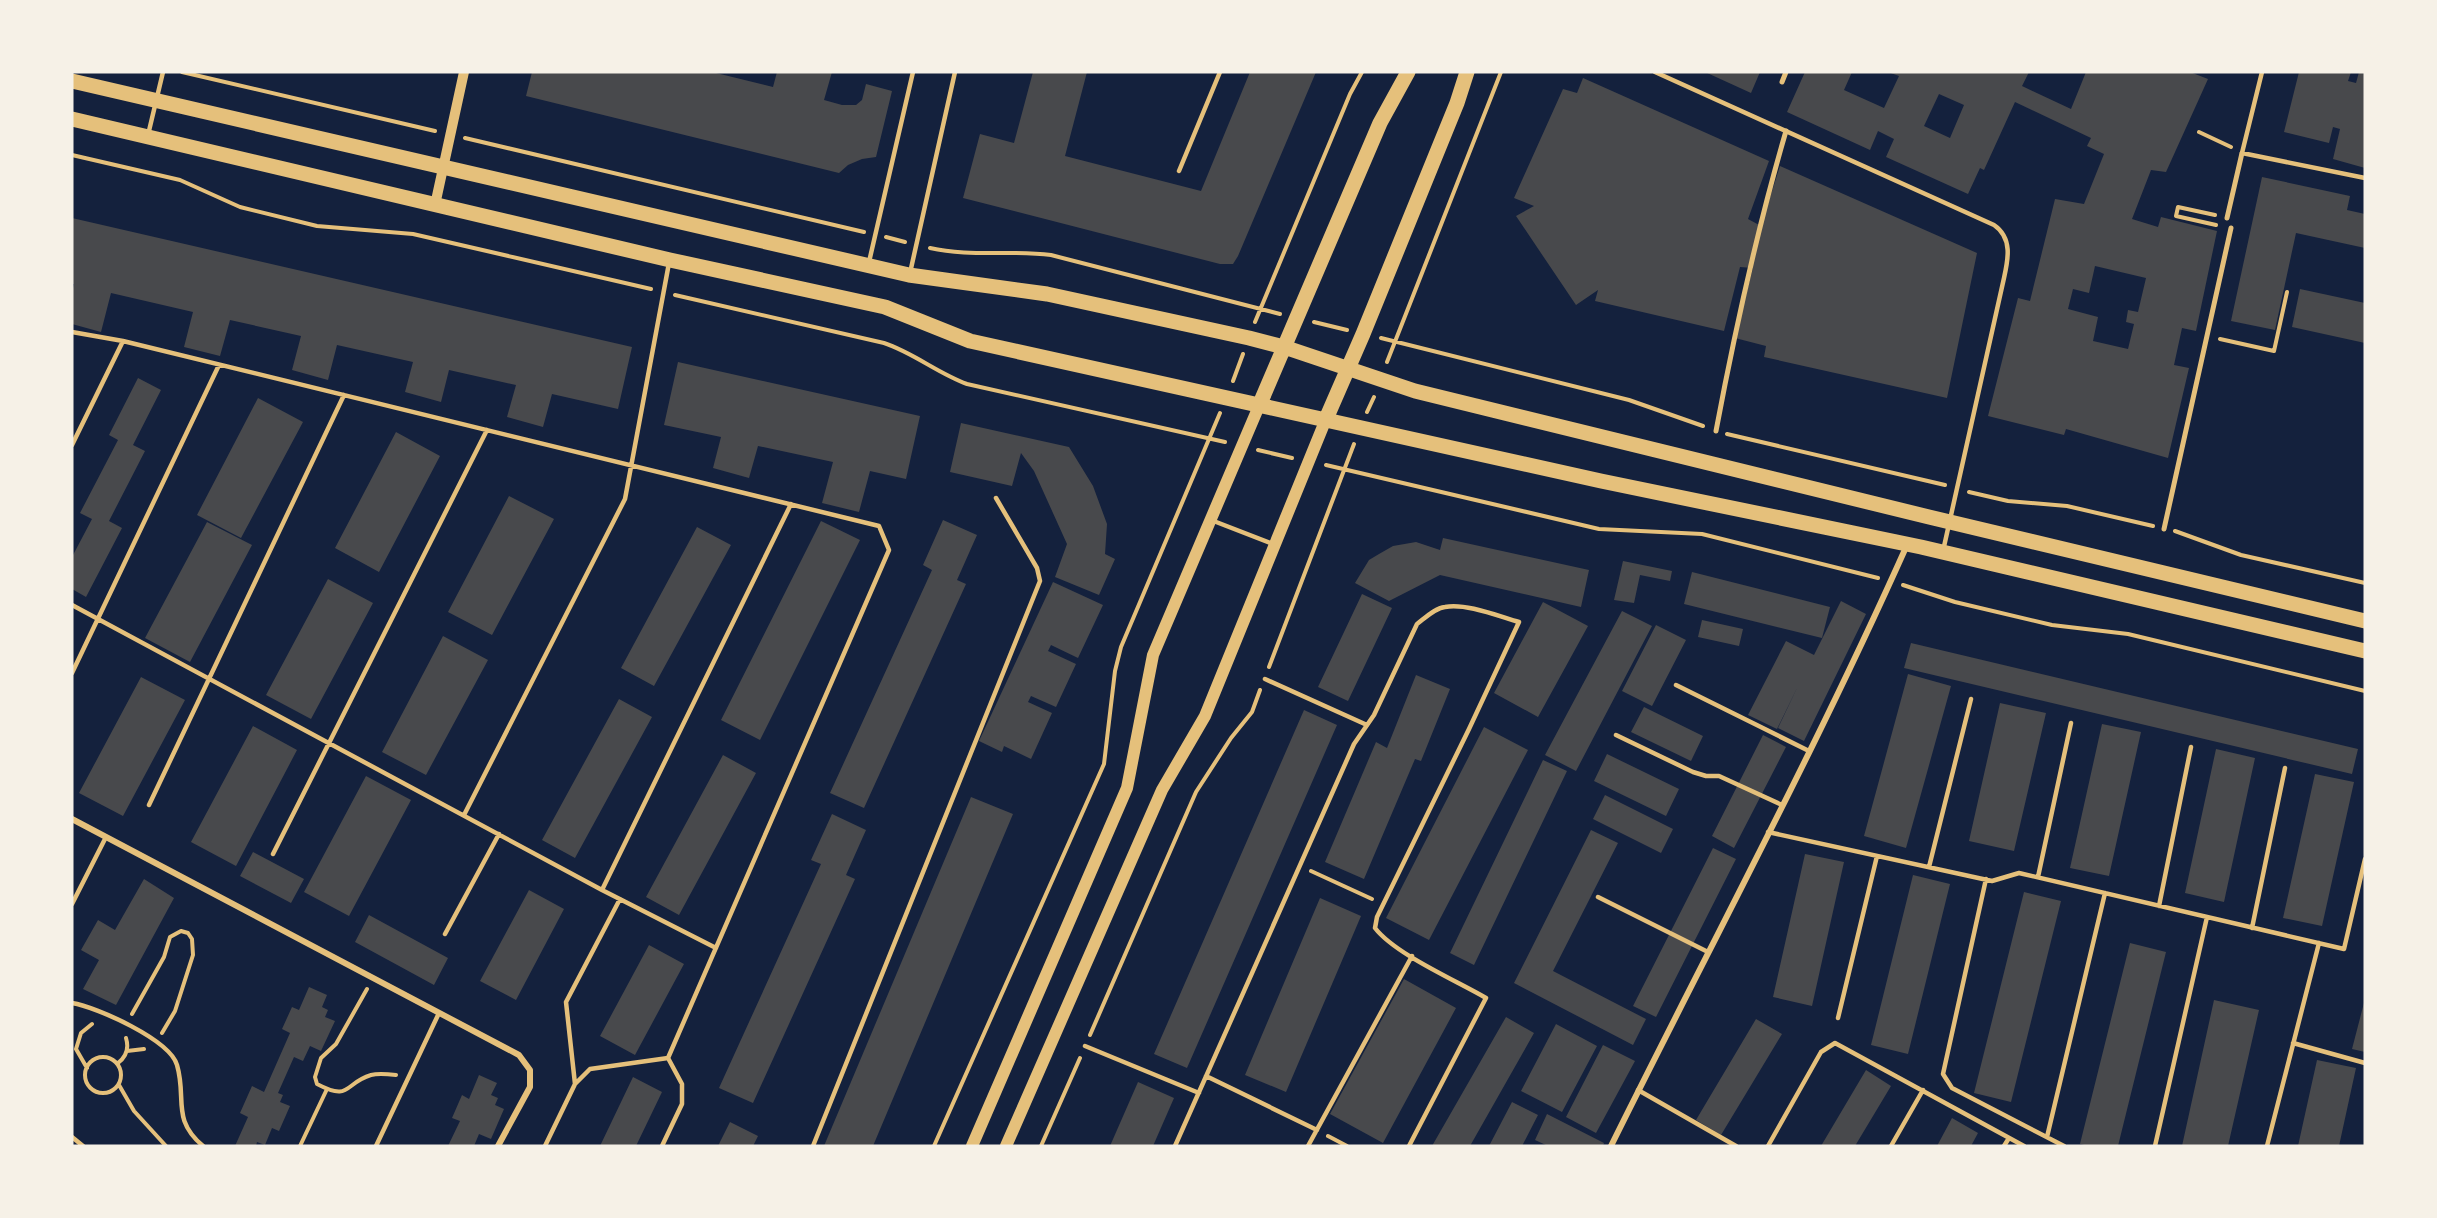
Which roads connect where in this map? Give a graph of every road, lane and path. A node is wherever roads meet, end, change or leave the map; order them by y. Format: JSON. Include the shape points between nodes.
{"nodes":[{"id":1,"x":164,"y":72,"type":"edge"},
{"id":2,"x":464,"y":72,"type":"edge"},
{"id":3,"x":913,"y":72,"type":"edge"},
{"id":4,"x":955,"y":72,"type":"edge"},
{"id":5,"x":1220,"y":72,"type":"edge"},
{"id":6,"x":1362,"y":72,"type":"edge"},
{"id":7,"x":1408,"y":72,"type":"edge"},
{"id":8,"x":1467,"y":72,"type":"edge"},
{"id":9,"x":1501,"y":72,"type":"edge"},
{"id":10,"x":1655,"y":72,"type":"edge"},
{"id":11,"x":1786,"y":72,"type":"edge"},
{"id":12,"x":2262,"y":72,"type":"edge"},
{"id":13,"x":72,"y":81,"type":"edge"},
{"id":14,"x":1782,"y":82,"type":"dead end"},
{"id":15,"x":156,"y":101,"type":"junction"},
{"id":16,"x":72,"y":119,"type":"edge"},
{"id":17,"x":1786,"y":131,"type":"junction"},
{"id":18,"x":2199,"y":132,"type":"dead end"},
{"id":19,"x":147,"y":137,"type":"junction"},
{"id":20,"x":2242,"y":153,"type":"junction"},
{"id":21,"x":72,"y":155,"type":"edge"},
{"id":22,"x":443,"y":168,"type":"junction"},
{"id":23,"x":1179,"y":171,"type":"dead end"},
{"id":24,"x":2365,"y":178,"type":"edge"},
{"id":25,"x":435,"y":206,"type":"junction"},
{"id":26,"x":2227,"y":218,"type":"joint"},
{"id":27,"x":2232,"y":228,"type":"joint"},
{"id":28,"x":670,"y":260,"type":"junction"},
{"id":29,"x":868,"y":265,"type":"junction"},
{"id":30,"x":909,"y":275,"type":"junction"},
{"id":31,"x":663,"y":292,"type":"junction"},
{"id":32,"x":2287,"y":292,"type":"dead end"},
{"id":33,"x":72,"y":332,"type":"edge"},
{"id":34,"x":2207,"y":336,"type":"junction"},
{"id":35,"x":1249,"y":338,"type":"junction"},
{"id":36,"x":123,"y":341,"type":"junction"},
{"id":37,"x":1284,"y":347,"type":"junction"},
{"id":38,"x":219,"y":365,"type":"junction"},
{"id":39,"x":1348,"y":370,"type":"junction"},
{"id":40,"x":1381,"y":380,"type":"junction"},
{"id":41,"x":344,"y":395,"type":"junction"},
{"id":42,"x":1226,"y":399,"type":"junction"},
{"id":43,"x":1259,"y":406,"type":"junction"},
{"id":44,"x":1326,"y":419,"type":"junction"},
{"id":45,"x":1361,"y":427,"type":"junction"},
{"id":46,"x":487,"y":430,"type":"junction"},
{"id":47,"x":1716,"y":431,"type":"dead end"},
{"id":48,"x":1209,"y":438,"type":"junction"},
{"id":49,"x":72,"y":445,"type":"edge"},
{"id":50,"x":1242,"y":446,"type":"junction"},
{"id":51,"x":1308,"y":462,"type":"junction"},
{"id":52,"x":632,"y":465,"type":"junction"},
{"id":53,"x":1344,"y":469,"type":"junction"},
{"id":54,"x":996,"y":498,"type":"dead end"},
{"id":55,"x":791,"y":504,"type":"junction"},
{"id":56,"x":1211,"y":520,"type":"junction"},
{"id":57,"x":1949,"y":521,"type":"junction"},
{"id":58,"x":2164,"y":529,"type":"dead end"},
{"id":59,"x":1274,"y":545,"type":"junction"},
{"id":60,"x":1907,"y":545,"type":"junction"},
{"id":61,"x":1942,"y":553,"type":"junction"},
{"id":62,"x":1891,"y":581,"type":"junction"},
{"id":63,"x":72,"y":605,"type":"edge"},
{"id":64,"x":98,"y":619,"type":"junction"},
{"id":65,"x":2365,"y":621,"type":"edge"},
{"id":66,"x":2365,"y":651,"type":"edge"},
{"id":67,"x":72,"y":673,"type":"edge"},
{"id":68,"x":209,"y":678,"type":"junction"},
{"id":69,"x":1265,"y":679,"type":"junction"},
{"id":70,"x":1676,"y":685,"type":"dead end"},
{"id":71,"x":2365,"y":691,"type":"edge"},
{"id":72,"x":1971,"y":699,"type":"dead end"},
{"id":73,"x":2071,"y":723,"type":"dead end"},
{"id":74,"x":1367,"y":725,"type":"junction"},
{"id":75,"x":1616,"y":735,"type":"dead end"},
{"id":76,"x":330,"y":743,"type":"junction"},
{"id":77,"x":2192,"y":747,"type":"dead end"},
{"id":78,"x":1809,"y":751,"type":"junction"},
{"id":79,"x":2285,"y":768,"type":"dead end"},
{"id":80,"x":149,"y":805,"type":"dead end"},
{"id":81,"x":1782,"y":805,"type":"junction"},
{"id":82,"x":464,"y":815,"type":"junction"},
{"id":83,"x":72,"y":819,"type":"edge"},
{"id":84,"x":1768,"y":832,"type":"junction"},
{"id":85,"x":499,"y":834,"type":"junction"},
{"id":86,"x":106,"y":837,"type":"junction"},
{"id":87,"x":273,"y":854,"type":"dead end"},
{"id":88,"x":1877,"y":856,"type":"junction"},
{"id":89,"x":2365,"y":859,"type":"edge"},
{"id":90,"x":1300,"y":866,"type":"junction"},
{"id":91,"x":1929,"y":867,"type":"junction"},
{"id":92,"x":2038,"y":877,"type":"junction"},
{"id":93,"x":1986,"y":879,"type":"junction"},
{"id":94,"x":602,"y":890,"type":"junction"},
{"id":95,"x":2104,"y":893,"type":"junction"},
{"id":96,"x":1598,"y":897,"type":"dead end"},
{"id":97,"x":620,"y":899,"type":"junction"},
{"id":98,"x":72,"y":904,"type":"edge"},
{"id":99,"x":1383,"y":905,"type":"junction"},
{"id":100,"x":2158,"y":906,"type":"junction"},
{"id":101,"x":2207,"y":917,"type":"junction"},
{"id":102,"x":2252,"y":928,"type":"junction"},
{"id":103,"x":445,"y":934,"type":"dead end"},
{"id":104,"x":2319,"y":943,"type":"junction"},
{"id":105,"x":716,"y":948,"type":"junction"},
{"id":106,"x":1708,"y":952,"type":"junction"},
{"id":107,"x":1412,"y":956,"type":"junction"},
{"id":108,"x":373,"y":978,"type":"junction"},
{"id":109,"x":72,"y":1003,"type":"edge"},
{"id":110,"x":439,"y":1013,"type":"junction"},
{"id":111,"x":1838,"y":1018,"type":"dead end"},
{"id":112,"x":99,"y":1022,"type":"dead end"},
{"id":113,"x":127,"y":1024,"type":"junction"},
{"id":114,"x":124,"y":1033,"type":"dead end"},
{"id":115,"x":155,"y":1042,"type":"junction"},
{"id":116,"x":2294,"y":1043,"type":"junction"},
{"id":117,"x":1085,"y":1047,"type":"junction"},
{"id":118,"x":127,"y":1051,"type":"junction"},
{"id":119,"x":668,"y":1058,"type":"junction"},
{"id":120,"x":118,"y":1063,"type":"junction"},
{"id":121,"x":2365,"y":1063,"type":"edge"},
{"id":122,"x":87,"y":1068,"type":"junction"},
{"id":123,"x":410,"y":1076,"type":"junction"},
{"id":124,"x":1206,"y":1076,"type":"junction"},
{"id":125,"x":118,"y":1084,"type":"junction"},
{"id":126,"x":575,"y":1084,"type":"junction"},
{"id":127,"x":327,"y":1089,"type":"junction"},
{"id":128,"x":1638,"y":1090,"type":"junction"},
{"id":129,"x":1923,"y":1090,"type":"junction"},
{"id":130,"x":1199,"y":1093,"type":"junction"},
{"id":131,"x":1317,"y":1130,"type":"junction"},
{"id":132,"x":72,"y":1137,"type":"edge"},
{"id":133,"x":2048,"y":1137,"type":"junction"},
{"id":134,"x":2008,"y":1138,"type":"junction"},
{"id":135,"x":83,"y":1146,"type":"edge"},
{"id":136,"x":166,"y":1146,"type":"edge"},
{"id":137,"x":203,"y":1146,"type":"edge"},
{"id":138,"x":300,"y":1146,"type":"edge"},
{"id":139,"x":376,"y":1146,"type":"edge"},
{"id":140,"x":498,"y":1146,"type":"edge"},
{"id":141,"x":545,"y":1146,"type":"edge"},
{"id":142,"x":662,"y":1146,"type":"edge"},
{"id":143,"x":813,"y":1146,"type":"edge"},
{"id":144,"x":934,"y":1146,"type":"edge"},
{"id":145,"x":972,"y":1146,"type":"edge"},
{"id":146,"x":1006,"y":1146,"type":"edge"},
{"id":147,"x":1041,"y":1146,"type":"edge"},
{"id":148,"x":1175,"y":1146,"type":"edge"},
{"id":149,"x":1308,"y":1146,"type":"edge"},
{"id":150,"x":1347,"y":1146,"type":"edge"},
{"id":151,"x":1409,"y":1146,"type":"edge"},
{"id":152,"x":1611,"y":1146,"type":"edge"},
{"id":153,"x":1736,"y":1146,"type":"edge"},
{"id":154,"x":1768,"y":1146,"type":"edge"},
{"id":155,"x":1891,"y":1146,"type":"edge"},
{"id":156,"x":2004,"y":1146,"type":"edge"},
{"id":157,"x":2024,"y":1146,"type":"edge"},
{"id":158,"x":2064,"y":1146,"type":"edge"},
{"id":159,"x":2155,"y":1146,"type":"edge"},
{"id":160,"x":2267,"y":1146,"type":"edge"}],
"edges":[{"from":1,"to":15,"type":"lane"},
{"from":2,"to":22,"type":"street"},
{"from":3,"to":29,"type":"lane"},
{"from":4,"to":30,"type":"lane"},
{"from":5,"to":23,"type":"lane"},
{"from":6,"to":35,"type":"path"},
{"from":7,"to":37,"type":"main road","via":[[1380,123]]},
{"from":8,"to":39,"type":"main road"},
{"from":9,"to":40,"type":"path"},
{"from":10,"to":17,"type":"lane"},
{"from":11,"to":14,"type":"street"},
{"from":12,"to":20,"type":"lane"},
{"from":13,"to":15,"type":"main road"},
{"from":15,"to":19,"type":"lane"},
{"from":15,"to":22,"type":"main road"},
{"from":16,"to":19,"type":"main road"},
{"from":17,"to":47,"type":"street","via":[[1759,224]]},
{"from":17,"to":57,"type":"lane","via":[[1994,225],[2004,234],[2008,250],[2004,278]]},
{"from":18,"to":20,"type":"path"},
{"from":19,"to":25,"type":"main road"},
{"from":20,"to":24,"type":"lane"},
{"from":20,"to":26,"type":"street"},
{"from":21,"to":31,"type":"path","via":[[180,180],[240,207],[317,226],[413,234]]},
{"from":22,"to":25,"type":"street"},
{"from":22,"to":29,"type":"main road"},
{"from":25,"to":28,"type":"main road"},
{"from":26,"to":27,"type":"path","via":[[2178,207],[2176,216]]},
{"from":27,"to":34,"type":"street"},
{"from":28,"to":31,"type":"lane"},
{"from":28,"to":42,"type":"main road","via":[[885,307],[970,341]]},
{"from":29,"to":30,"type":"main road"},
{"from":30,"to":35,"type":"main road","via":[[1047,294]]},
{"from":31,"to":48,"type":"path","via":[[884,343],[967,384]]},
{"from":31,"to":52,"type":"lane"},
{"from":32,"to":34,"type":"path","via":[[2274,351]]},
{"from":33,"to":36,"type":"lane"},
{"from":34,"to":58,"type":"street"},
{"from":35,"to":37,"type":"main road"},
{"from":35,"to":42,"type":"path"},
{"from":36,"to":38,"type":"lane"},
{"from":36,"to":49,"type":"lane"},
{"from":37,"to":39,"type":"main road"},
{"from":37,"to":43,"type":"main road"},
{"from":38,"to":41,"type":"lane"},
{"from":38,"to":64,"type":"lane"},
{"from":39,"to":40,"type":"main road"},
{"from":39,"to":44,"type":"main road"},
{"from":40,"to":45,"type":"path"},
{"from":40,"to":57,"type":"main road"},
{"from":41,"to":46,"type":"lane"},
{"from":41,"to":68,"type":"lane"},
{"from":42,"to":43,"type":"main road"},
{"from":42,"to":48,"type":"path"},
{"from":43,"to":44,"type":"main road"},
{"from":43,"to":50,"type":"main road"},
{"from":44,"to":45,"type":"main road"},
{"from":44,"to":51,"type":"main road"},
{"from":45,"to":53,"type":"path"},
{"from":45,"to":60,"type":"main road"},
{"from":46,"to":52,"type":"lane"},
{"from":46,"to":76,"type":"lane"},
{"from":48,"to":50,"type":"path"},
{"from":48,"to":144,"type":"path","via":[[1121,647],[1104,764]]},
{"from":50,"to":51,"type":"path"},
{"from":50,"to":56,"type":"main road"},
{"from":51,"to":53,"type":"path"},
{"from":51,"to":59,"type":"main road"},
{"from":52,"to":55,"type":"lane"},
{"from":52,"to":82,"type":"lane","via":[[625,499]]},
{"from":53,"to":62,"type":"path","via":[[1599,529],[1702,534]]},
{"from":53,"to":69,"type":"path"},
{"from":54,"to":143,"type":"lane","via":[[1037,568],[1040,581]]},
{"from":55,"to":94,"type":"lane"},
{"from":55,"to":105,"type":"lane","via":[[879,526],[889,550]]},
{"from":56,"to":59,"type":"lane"},
{"from":56,"to":145,"type":"main road","via":[[1153,655],[1127,789]]},
{"from":57,"to":61,"type":"lane"},
{"from":57,"to":65,"type":"main road"},
{"from":59,"to":146,"type":"main road","via":[[1205,716],[1162,790]]},
{"from":60,"to":61,"type":"main road"},
{"from":60,"to":62,"type":"street"},
{"from":61,"to":66,"type":"main road"},
{"from":62,"to":71,"type":"path","via":[[1955,602],[2052,625],[2128,634]]},
{"from":62,"to":78,"type":"street"},
{"from":63,"to":64,"type":"lane"},
{"from":64,"to":67,"type":"lane"},
{"from":64,"to":68,"type":"lane"},
{"from":68,"to":76,"type":"lane"},
{"from":68,"to":80,"type":"lane"},
{"from":69,"to":74,"type":"lane"},
{"from":69,"to":117,"type":"path","via":[[1252,712],[1196,792]]},
{"from":70,"to":78,"type":"lane"},
{"from":72,"to":91,"type":"lane"},
{"from":73,"to":92,"type":"lane"},
{"from":74,"to":90,"type":"lane","via":[[1354,744]]},
{"from":74,"to":99,"type":"lane","via":[[1417,624],[1429,614],[1445,607],[1472,609],[1519,622]]},
{"from":75,"to":81,"type":"lane","via":[[1693,772],[1725,778]]},
{"from":76,"to":82,"type":"lane"},
{"from":76,"to":87,"type":"lane"},
{"from":77,"to":100,"type":"lane"},
{"from":78,"to":81,"type":"street"},
{"from":79,"to":102,"type":"lane"},
{"from":81,"to":84,"type":"street"},
{"from":82,"to":85,"type":"lane"},
{"from":83,"to":86,"type":"street"},
{"from":84,"to":88,"type":"lane"},
{"from":84,"to":106,"type":"street"},
{"from":85,"to":94,"type":"lane"},
{"from":85,"to":103,"type":"lane"},
{"from":86,"to":98,"type":"lane"},
{"from":86,"to":108,"type":"street"},
{"from":88,"to":91,"type":"lane"},
{"from":88,"to":111,"type":"lane"},
{"from":89,"to":104,"type":"lane","via":[[2344,949]]},
{"from":90,"to":99,"type":"path"},
{"from":90,"to":124,"type":"lane"},
{"from":91,"to":93,"type":"lane"},
{"from":92,"to":93,"type":"lane","via":[[2019,873],[1992,881]]},
{"from":92,"to":95,"type":"lane"},
{"from":93,"to":133,"type":"lane","via":[[1943,1074],[1953,1088]]},
{"from":94,"to":97,"type":"lane"},
{"from":95,"to":100,"type":"lane"},
{"from":95,"to":133,"type":"lane"},
{"from":96,"to":106,"type":"lane"},
{"from":97,"to":105,"type":"lane"},
{"from":97,"to":126,"type":"lane","via":[[566,1002]]},
{"from":99,"to":107,"type":"lane","via":[[1375,928],[1384,939]]},
{"from":100,"to":101,"type":"lane"},
{"from":101,"to":102,"type":"lane"},
{"from":101,"to":159,"type":"lane"},
{"from":102,"to":104,"type":"lane"},
{"from":104,"to":116,"type":"lane"},
{"from":105,"to":119,"type":"lane"},
{"from":106,"to":128,"type":"street"},
{"from":107,"to":131,"type":"lane"},
{"from":107,"to":151,"type":"lane","via":[[1486,998]]},
{"from":108,"to":110,"type":"street"},
{"from":108,"to":127,"type":"path","via":[[336,1044],[317,1066],[317,1084]]},
{"from":109,"to":113,"type":"lane"},
{"from":110,"to":123,"type":"lane"},
{"from":110,"to":140,"type":"street","via":[[519,1055],[530,1070],[530,1087]]},
{"from":112,"to":122,"type":"path","via":[[81,1033],[78,1041],[76,1049]]},
{"from":113,"to":115,"type":"lane"},
{"from":113,"to":115,"type":"path","via":[[164,957],[170,937],[181,931],[188,933],[193,955],[180,998],[169,1025]]},
{"from":114,"to":118,"type":"path"},
{"from":115,"to":118,"type":"path","via":[[137,1052]]},
{"from":115,"to":137,"type":"lane","via":[[171,1053],[177,1065],[183,1122]]},
{"from":116,"to":121,"type":"lane"},
{"from":116,"to":160,"type":"lane"},
{"from":117,"to":130,"type":"lane"},
{"from":117,"to":147,"type":"path"},
{"from":118,"to":120,"type":"path"},
{"from":119,"to":126,"type":"lane","via":[[590,1069]]},
{"from":119,"to":142,"type":"lane","via":[[682,1084],[682,1104]]},
{"from":120,"to":122,"type":"path","via":[[100,1057]]},
{"from":120,"to":125,"type":"path"},
{"from":122,"to":125,"type":"path","via":[[88,1085],[98,1092],[110,1092]]},
{"from":123,"to":127,"type":"path","via":[[378,1074],[338,1093]]},
{"from":123,"to":139,"type":"lane"},
{"from":124,"to":130,"type":"lane"},
{"from":124,"to":131,"type":"lane"},
{"from":125,"to":136,"type":"path","via":[[134,1111]]},
{"from":126,"to":141,"type":"lane"},
{"from":127,"to":138,"type":"path"},
{"from":128,"to":152,"type":"street"},
{"from":128,"to":153,"type":"lane"},
{"from":129,"to":134,"type":"lane"},
{"from":129,"to":154,"type":"lane","via":[[1835,1043],[1821,1052]]},
{"from":129,"to":155,"type":"lane"},
{"from":130,"to":148,"type":"lane"},
{"from":131,"to":149,"type":"lane"},
{"from":131,"to":150,"type":"path"},
{"from":132,"to":135,"type":"lane"},
{"from":133,"to":158,"type":"lane"},
{"from":134,"to":156,"type":"lane"},
{"from":134,"to":157,"type":"lane"}]}
